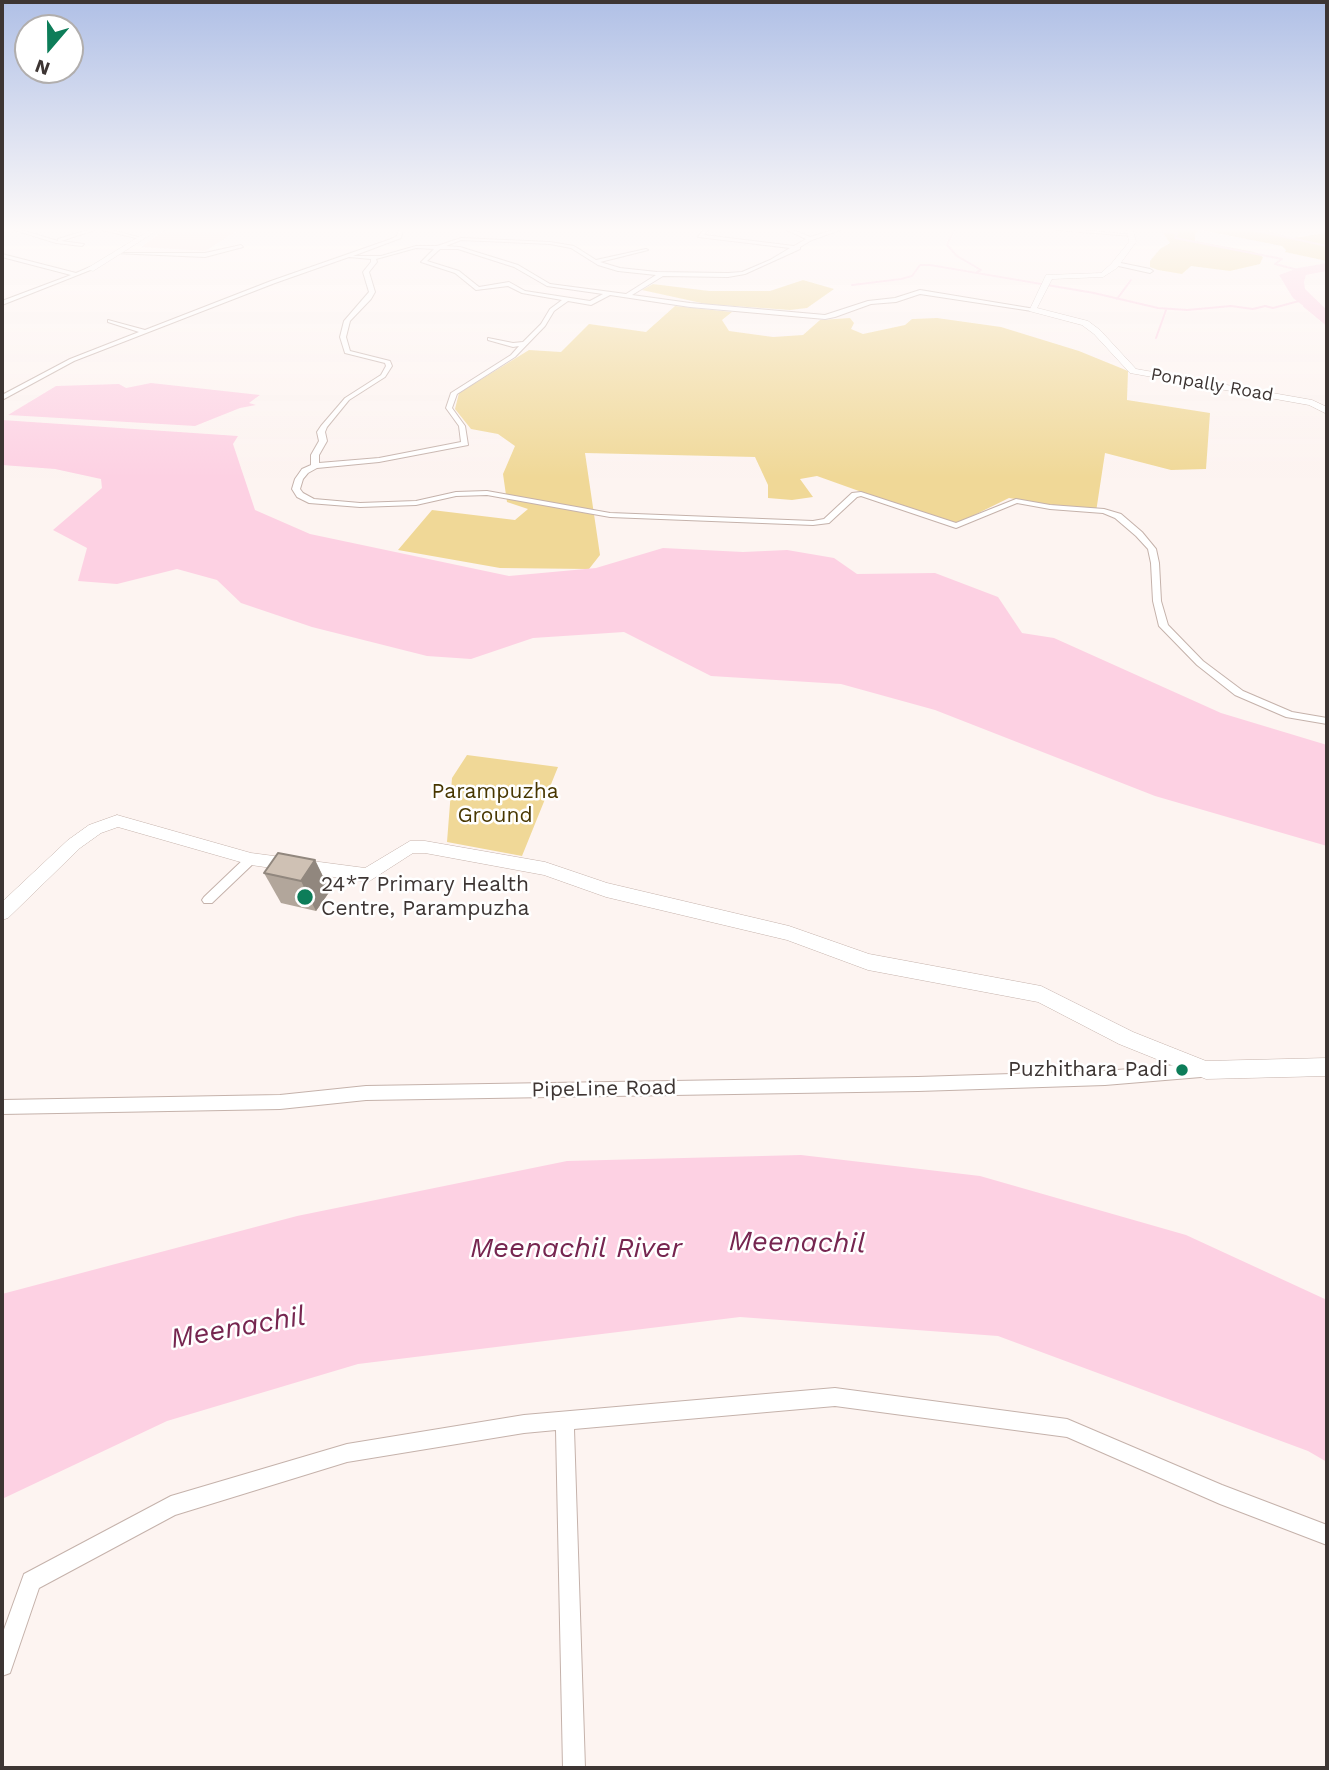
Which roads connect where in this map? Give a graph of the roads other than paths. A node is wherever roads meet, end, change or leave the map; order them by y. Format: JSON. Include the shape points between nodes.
{"nodes":[{"id":1,"x":196,"y":313,"type":"edge"},
{"id":2,"x":353,"y":313,"type":"edge"},
{"id":3,"x":550,"y":313,"type":"edge"},
{"id":4,"x":771,"y":313,"type":"edge"},
{"id":5,"x":842,"y":313,"type":"edge"},
{"id":6,"x":1046,"y":313,"type":"edge"},
{"id":7,"x":110,"y":321,"type":"dead end"},
{"id":8,"x":148,"y":332,"type":"junction"},
{"id":9,"x":490,"y":339,"type":"dead end"},
{"id":10,"x":524,"y":344,"type":"junction"},
{"id":11,"x":2,"y":398,"type":"edge"},
{"id":12,"x":1327,"y":411,"type":"edge"},
{"id":13,"x":315,"y":466,"type":"junction"},
{"id":14,"x":1327,"y":721,"type":"edge"},
{"id":15,"x":251,"y":859,"type":"junction"},
{"id":16,"x":208,"y":900,"type":"dead end"},
{"id":17,"x":2,"y":913,"type":"edge"},
{"id":18,"x":1327,"y":1067,"type":"edge"},
{"id":19,"x":1206,"y":1070,"type":"junction"},
{"id":20,"x":2,"y":1107,"type":"edge"},
{"id":21,"x":565,"y":1420,"type":"junction"},
{"id":22,"x":1327,"y":1535,"type":"edge"},
{"id":23,"x":2,"y":1665,"type":"edge"},
{"id":24,"x":574,"y":1768,"type":"edge"}],
"edges":[{"from":1,"to":8,"type":"street"},
{"from":2,"to":13,"type":"street","via":[[343,337],[347,352],[389,366],[383,376],[352,395],[324,426]]},
{"from":3,"to":10,"type":"street"},
{"from":4,"to":5,"type":"street","via":[[825,317]]},
{"from":6,"to":12,"type":"main road","name":"Ponpally Road","via":[[1085,323],[1133,371],[1312,403]]},
{"from":7,"to":8,"type":"street"},
{"from":8,"to":11,"type":"street","via":[[72,360]]},
{"from":9,"to":10,"type":"street"},
{"from":10,"to":13,"type":"street","via":[[454,393],[449,408],[462,426],[465,443],[379,460]]},
{"from":13,"to":14,"type":"street","via":[[305,471],[296,489],[312,501],[330,503],[398,504],[487,493],[610,515],[813,523],[826,521],[861,494],[956,526],[1016,501],[1104,511],[1118,516],[1152,549],[1164,626],[1200,663],[1239,694],[1290,715]]},
{"from":15,"to":16,"type":"street"},
{"from":15,"to":17,"type":"main road","via":[[117,821],[74,844]]},
{"from":15,"to":19,"type":"main road","via":[[368,875],[410,848],[425,847],[545,869],[606,890],[789,933],[868,962],[1041,994],[1126,1038]]},
{"from":18,"to":19,"type":"main road"},
{"from":19,"to":20,"type":"street","name":"PipeLine Road","via":[[918,1084],[380,1093],[280,1102]]},
{"from":21,"to":22,"type":"street","via":[[835,1397],[1068,1428]]},
{"from":21,"to":23,"type":"street","via":[[347,1453],[172,1506],[31,1581]]},
{"from":21,"to":24,"type":"street"}]}
